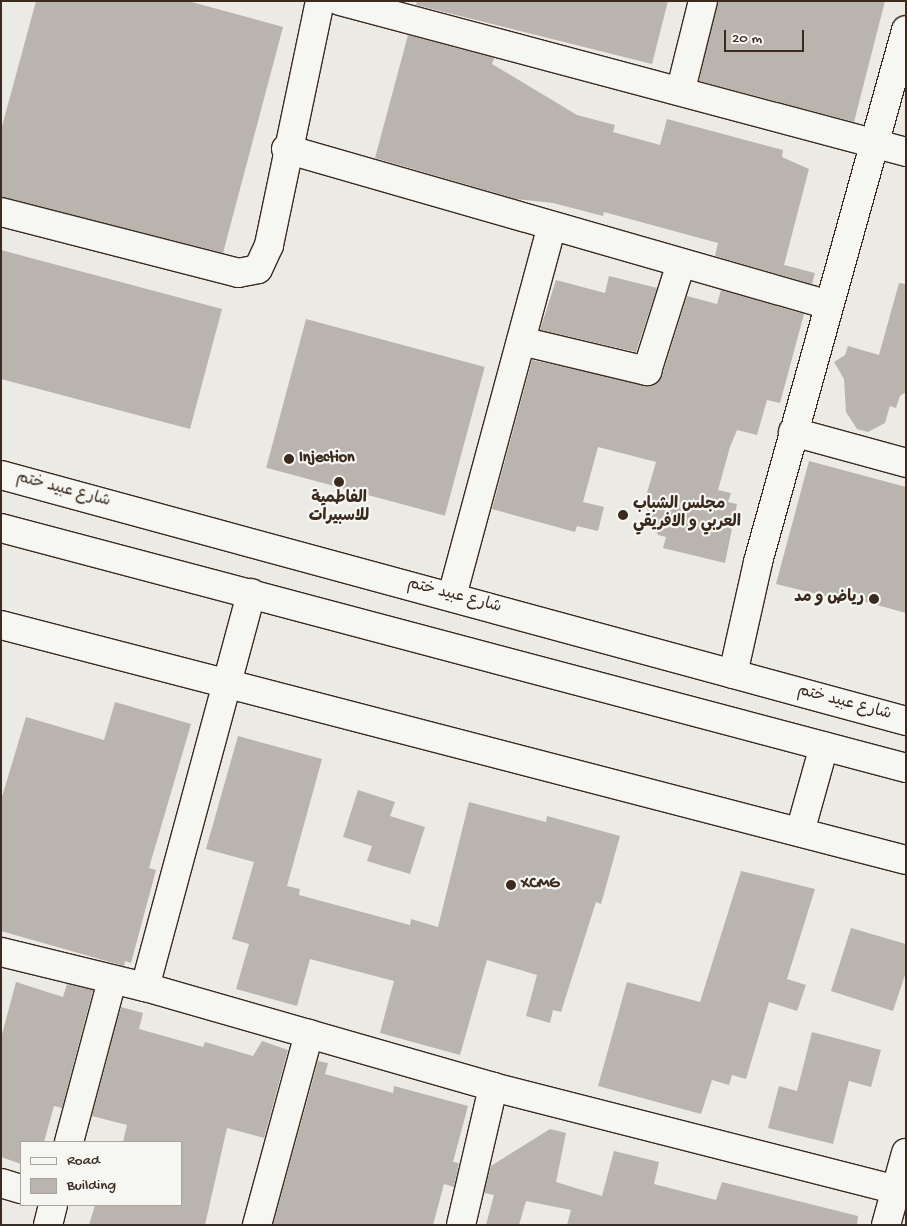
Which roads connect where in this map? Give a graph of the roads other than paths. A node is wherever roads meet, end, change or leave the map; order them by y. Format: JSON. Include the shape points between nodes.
{"nodes":[{"id":1,"x":320,"y":1,"type":"edge"},
{"id":2,"x":340,"y":1,"type":"edge"},
{"id":3,"x":703,"y":1,"type":"edge"},
{"id":4,"x":906,"y":30,"type":"edge"},
{"id":5,"x":681,"y":89,"type":"junction"},
{"id":6,"x":874,"y":142,"type":"junction"},
{"id":7,"x":286,"y":149,"type":"junction"},
{"id":8,"x":906,"y":152,"type":"edge"},
{"id":9,"x":1,"y":212,"type":"edge"},
{"id":10,"x":552,"y":226,"type":"junction"},
{"id":11,"x":681,"y":263,"type":"junction"},
{"id":12,"x":829,"y":305,"type":"junction"},
{"id":13,"x":521,"y":341,"type":"junction"},
{"id":14,"x":793,"y":432,"type":"junction"},
{"id":15,"x":906,"y":463,"type":"edge"},
{"id":16,"x":1,"y":475,"type":"edge"},
{"id":17,"x":1,"y":528,"type":"edge"},
{"id":18,"x":251,"y":593,"type":"junction"},
{"id":19,"x":452,"y":596,"type":"junction"},
{"id":20,"x":1,"y":625,"type":"edge"},
{"id":21,"x":733,"y":674,"type":"junction"},
{"id":22,"x":227,"y":686,"type":"junction"},
{"id":23,"x":906,"y":721,"type":"edge"},
{"id":24,"x":824,"y":746,"type":"junction"},
{"id":25,"x":906,"y":768,"type":"edge"},
{"id":26,"x":800,"y":832,"type":"junction"},
{"id":27,"x":906,"y":860,"type":"edge"},
{"id":28,"x":1,"y":952,"type":"edge"},
{"id":29,"x":112,"y":980,"type":"junction"},
{"id":30,"x":145,"y":987,"type":"junction"},
{"id":31,"x":309,"y":1034,"type":"junction"},
{"id":32,"x":493,"y":1088,"type":"junction"},
{"id":33,"x":69,"y":1141,"type":"edge"},
{"id":34,"x":906,"y":1152,"type":"edge"},
{"id":35,"x":1,"y":1183,"type":"edge"},
{"id":36,"x":20,"y":1189,"type":"edge"},
{"id":37,"x":901,"y":1190,"type":"edge"},
{"id":38,"x":53,"y":1206,"type":"edge"},
{"id":39,"x":48,"y":1225,"type":"edge"},
{"id":40,"x":257,"y":1225,"type":"edge"},
{"id":41,"x":461,"y":1225,"type":"edge"},
{"id":42,"x":886,"y":1225,"type":"edge"}],
"edges":[{"from":1,"to":7,"type":"street"},
{"from":2,"to":5,"type":"street"},
{"from":3,"to":5,"type":"street"},
{"from":4,"to":6,"type":"street"},
{"from":5,"to":6,"type":"street"},
{"from":6,"to":8,"type":"street"},
{"from":6,"to":12,"type":"street"},
{"from":7,"to":9,"type":"street","via":[[269,245],[258,270],[250,274]]},
{"from":7,"to":10,"type":"street"},
{"from":10,"to":11,"type":"street"},
{"from":10,"to":13,"type":"street"},
{"from":11,"to":12,"type":"street"},
{"from":11,"to":13,"type":"street","via":[[647,371]]},
{"from":12,"to":14,"type":"street"},
{"from":13,"to":19,"type":"street"},
{"from":14,"to":15,"type":"street"},
{"from":14,"to":21,"type":"street","via":[[758,562]]},
{"from":16,"to":19,"type":"street","name":"شارع عبيد ختم"},
{"from":17,"to":18,"type":"street"},
{"from":18,"to":22,"type":"street"},
{"from":18,"to":24,"type":"street"},
{"from":19,"to":21,"type":"street","name":"شارع عبيد ختم"},
{"from":20,"to":22,"type":"street"},
{"from":21,"to":23,"type":"street","name":"شارع عبيد ختم"},
{"from":22,"to":26,"type":"street"},
{"from":22,"to":30,"type":"street"},
{"from":24,"to":25,"type":"street"},
{"from":24,"to":26,"type":"street"},
{"from":26,"to":27,"type":"street"},
{"from":28,"to":29,"type":"street"},
{"from":29,"to":30,"type":"street"},
{"from":29,"to":33,"type":"street"},
{"from":30,"to":31,"type":"street"},
{"from":31,"to":32,"type":"street"},
{"from":31,"to":40,"type":"street"},
{"from":32,"to":37,"type":"street"},
{"from":32,"to":41,"type":"street"},
{"from":34,"to":37,"type":"street"},
{"from":35,"to":36,"type":"street"},
{"from":37,"to":42,"type":"street"},
{"from":38,"to":39,"type":"street"}]}
